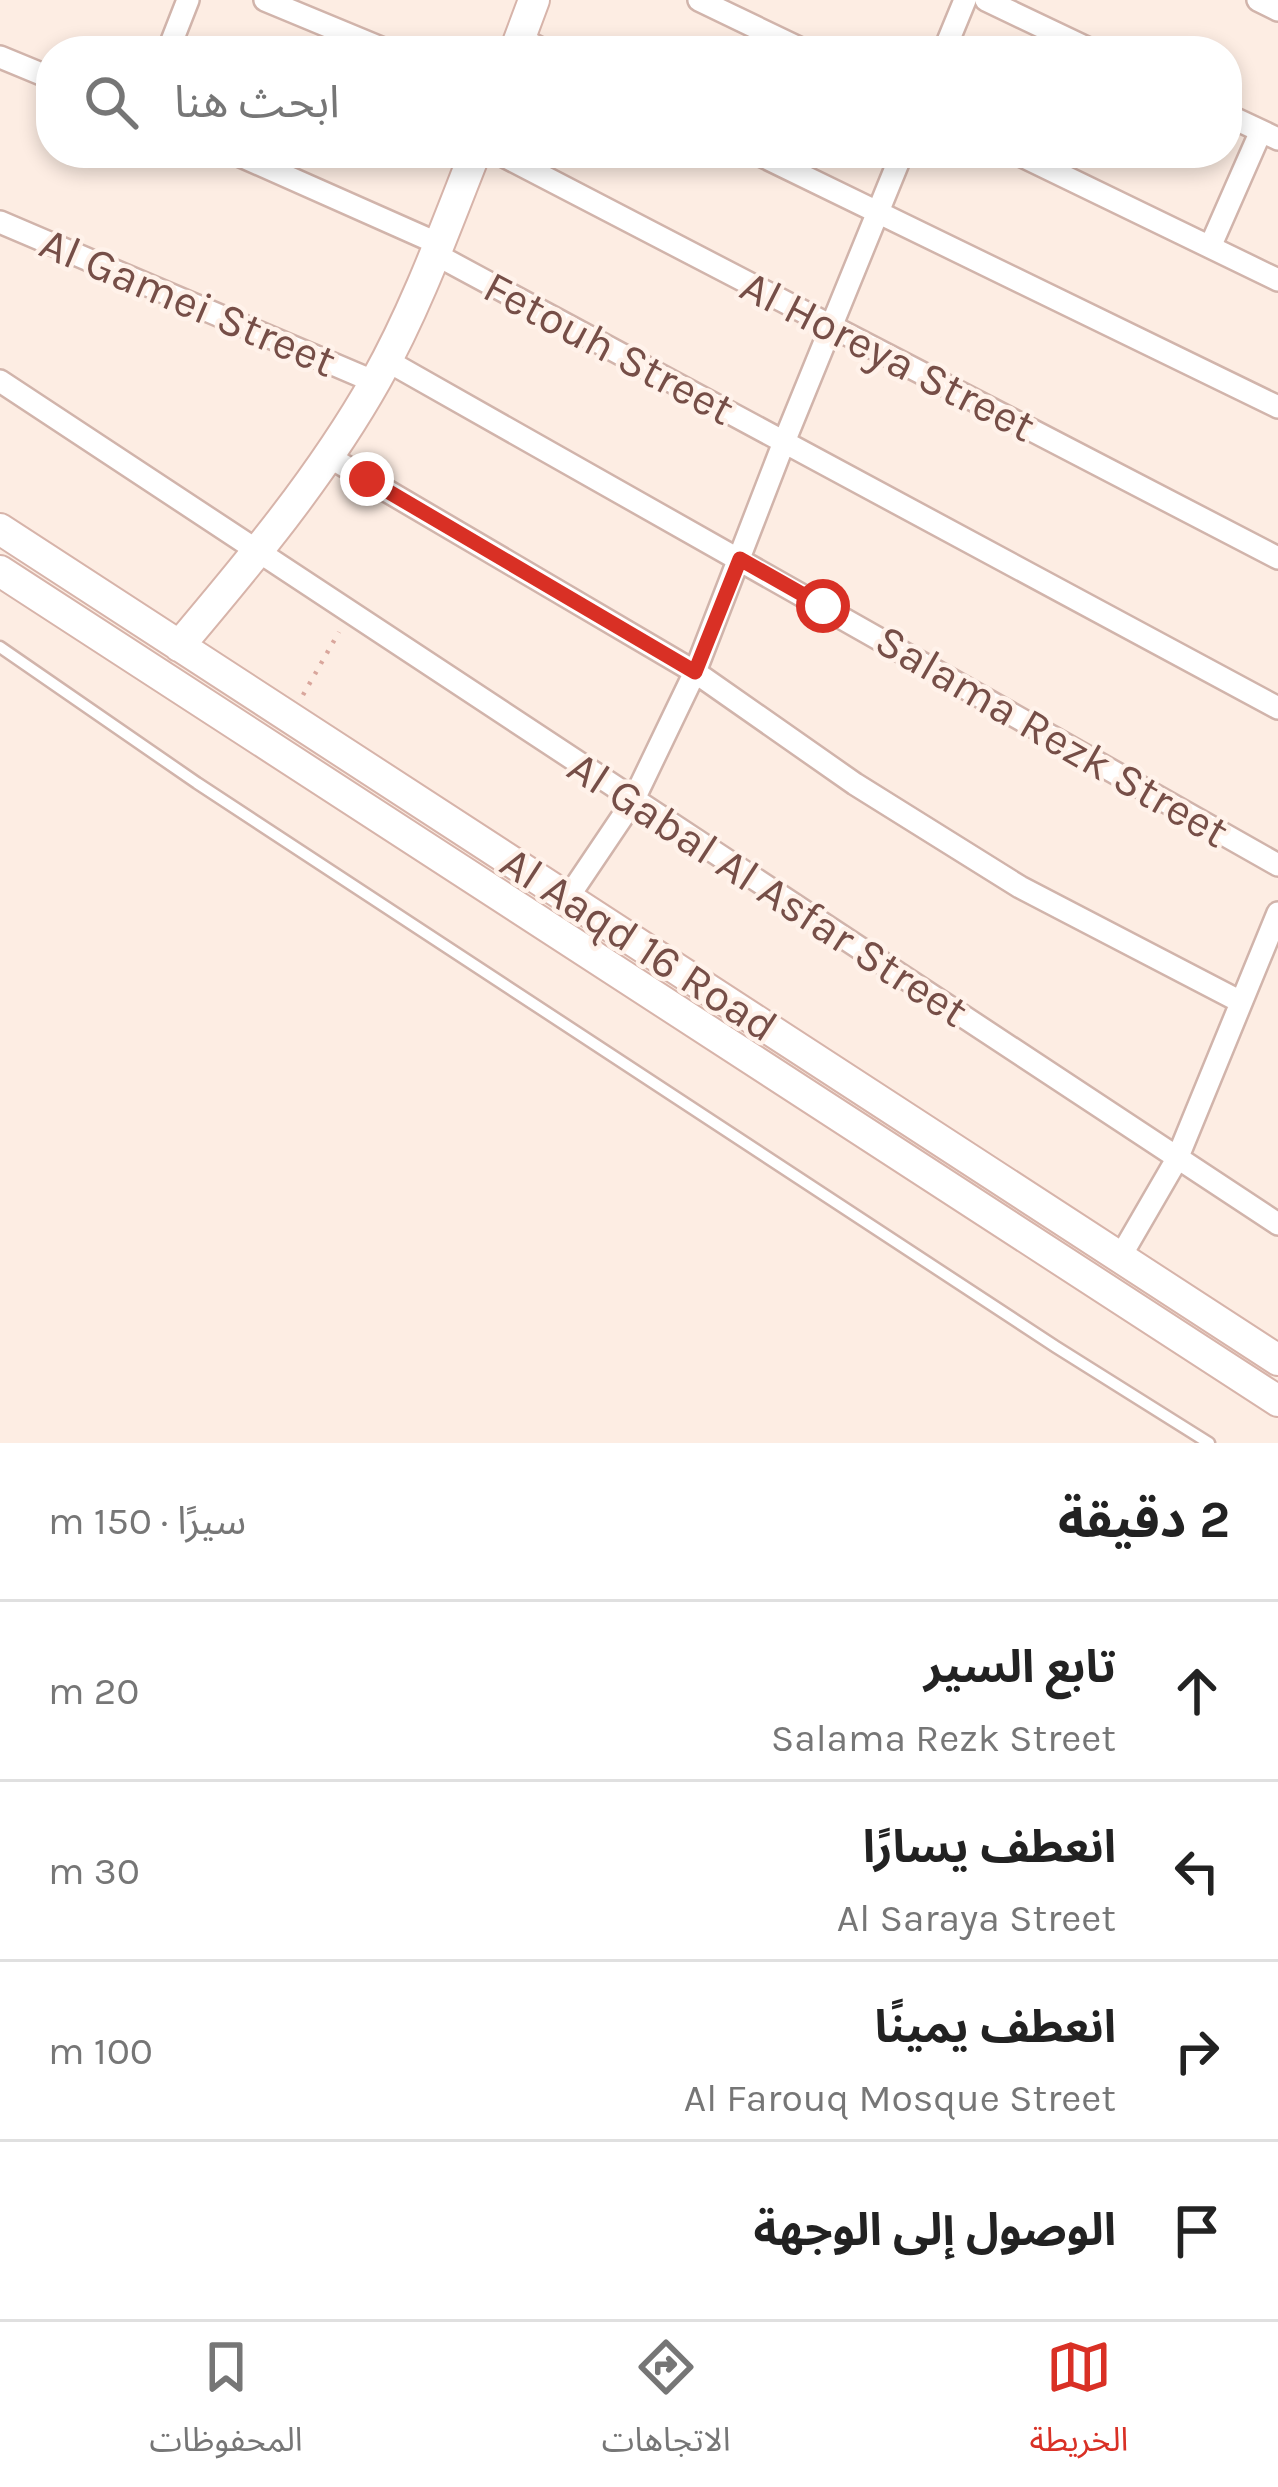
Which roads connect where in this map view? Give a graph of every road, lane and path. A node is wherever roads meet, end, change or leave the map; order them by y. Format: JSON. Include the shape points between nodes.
{"nodes":[{"id":1,"x":188,"y":0,"type":"edge"},
{"id":2,"x":266,"y":0,"type":"edge"},
{"id":3,"x":535,"y":0,"type":"edge"},
{"id":4,"x":699,"y":0,"type":"edge"},
{"id":5,"x":965,"y":0,"type":"edge"},
{"id":6,"x":986,"y":0,"type":"edge"},
{"id":7,"x":1258,"y":0,"type":"edge"},
{"id":8,"x":1278,"y":10,"type":"edge"},
{"id":9,"x":174,"y":36,"type":"edge"},
{"id":10,"x":352,"y":36,"type":"edge"},
{"id":11,"x":529,"y":36,"type":"edge"},
{"id":12,"x":774,"y":36,"type":"edge"},
{"id":13,"x":950,"y":36,"type":"edge"},
{"id":14,"x":1062,"y":36,"type":"edge"},
{"id":15,"x":0,"y":57,"type":"edge"},
{"id":16,"x":36,"y":72,"type":"edge"},
{"id":17,"x":1242,"y":122,"type":"edge"},
{"id":18,"x":1270,"y":135,"type":"edge"},
{"id":19,"x":266,"y":168,"type":"edge"},
{"id":20,"x":469,"y":168,"type":"edge"},
{"id":21,"x":527,"y":168,"type":"edge"},
{"id":22,"x":786,"y":168,"type":"edge"},
{"id":23,"x":896,"y":168,"type":"edge"},
{"id":24,"x":1047,"y":168,"type":"edge"},
{"id":25,"x":878,"y":212,"type":"junction"},
{"id":26,"x":0,"y":222,"type":"edge"},
{"id":27,"x":1210,"y":247,"type":"junction"},
{"id":28,"x":437,"y":249,"type":"junction"},
{"id":29,"x":1278,"y":280,"type":"edge"},
{"id":30,"x":831,"y":326,"type":"junction"},
{"id":31,"x":380,"y":371,"type":"junction"},
{"id":32,"x":0,"y":381,"type":"edge"},
{"id":33,"x":1278,"y":407,"type":"edge"},
{"id":34,"x":784,"y":442,"type":"junction"},
{"id":35,"x":326,"y":455,"type":"junction"},
{"id":36,"x":0,"y":529,"type":"edge"},
{"id":37,"x":260,"y":550,"type":"junction"},
{"id":38,"x":1278,"y":558,"type":"edge"},
{"id":39,"x":740,"y":559,"type":"junction"},
{"id":40,"x":0,"y":571,"type":"edge"},
{"id":41,"x":351,"y":611,"type":"junction"},
{"id":42,"x":179,"y":646,"type":"junction"},
{"id":43,"x":0,"y":647,"type":"edge"},
{"id":44,"x":695,"y":672,"type":"junction"},
{"id":45,"x":1278,"y":708,"type":"edge"},
{"id":46,"x":290,"y":717,"type":"junction"},
{"id":47,"x":633,"y":801,"type":"junction"},
{"id":48,"x":1278,"y":865,"type":"edge"},
{"id":49,"x":568,"y":896,"type":"junction"},
{"id":50,"x":1278,"y":913,"type":"edge"},
{"id":51,"x":1241,"y":1002,"type":"junction"},
{"id":52,"x":1177,"y":1159,"type":"junction"},
{"id":53,"x":1278,"y":1224,"type":"edge"},
{"id":54,"x":1118,"y":1259,"type":"junction"},
{"id":55,"x":1278,"y":1360,"type":"edge"},
{"id":56,"x":1278,"y":1401,"type":"edge"},
{"id":57,"x":1209,"y":1443,"type":"edge"}],
"edges":[{"from":1,"to":9,"type":"street"},
{"from":2,"to":10,"type":"street"},
{"from":3,"to":11,"type":"street"},
{"from":4,"to":12,"type":"street"},
{"from":5,"to":13,"type":"street"},
{"from":6,"to":14,"type":"street"},
{"from":7,"to":8,"type":"street"},
{"from":15,"to":16,"type":"street"},
{"from":17,"to":18,"type":"street"},
{"from":18,"to":27,"type":"street"},
{"from":19,"to":28,"type":"street","name":"Fetouh Street"},
{"from":20,"to":28,"type":"street"},
{"from":21,"to":30,"type":"street","name":"Al Horeya Street"},
{"from":22,"to":25,"type":"street"},
{"from":23,"to":25,"type":"street"},
{"from":24,"to":27,"type":"street"},
{"from":25,"to":30,"type":"street"},
{"from":25,"to":33,"type":"street"},
{"from":26,"to":31,"type":"street","name":"Al Gamei Street"},
{"from":27,"to":29,"type":"street"},
{"from":28,"to":31,"type":"street"},
{"from":28,"to":34,"type":"street","name":"Fetouh Street"},
{"from":30,"to":34,"type":"street"},
{"from":30,"to":38,"type":"street","name":"Al Horeya Street"},
{"from":31,"to":35,"type":"street"},
{"from":31,"to":39,"type":"street","name":"Salama Rezk Street"},
{"from":32,"to":37,"type":"street","name":"Al Gabal Al Asfar Street"},
{"from":34,"to":39,"type":"street"},
{"from":34,"to":45,"type":"street","name":"Fetouh Street"},
{"from":35,"to":37,"type":"street"},
{"from":35,"to":44,"type":"street"},
{"from":36,"to":42,"type":"street","name":"Al Aaqd 16 Road"},
{"from":37,"to":41,"type":"street","name":"Al Gabal Al Asfar Street"},
{"from":37,"to":42,"type":"street"},
{"from":39,"to":44,"type":"street"},
{"from":39,"to":48,"type":"street","name":"Salama Rezk Street"},
{"from":40,"to":56,"type":"street","name":"Al Aaqd 16 Road"},
{"from":41,"to":46,"type":"path"},
{"from":41,"to":47,"type":"street","name":"Al Gabal Al Asfar Street"},
{"from":42,"to":46,"type":"street","name":"Al Aaqd 16 Road"},
{"from":43,"to":57,"type":"lane"},
{"from":44,"to":47,"type":"street"},
{"from":44,"to":51,"type":"street","via":[[1020,887]]},
{"from":46,"to":49,"type":"street","name":"Al Aaqd 16 Road"},
{"from":47,"to":49,"type":"street"},
{"from":47,"to":52,"type":"street","name":"Al Gabal Al Asfar Street"},
{"from":49,"to":54,"type":"street","name":"Al Aaqd 16 Road"},
{"from":50,"to":51,"type":"street"},
{"from":51,"to":52,"type":"street"},
{"from":52,"to":53,"type":"street","name":"Al Gabal Al Asfar Street"},
{"from":52,"to":54,"type":"street"},
{"from":54,"to":55,"type":"street","name":"Al Aaqd 16 Road"}]}
